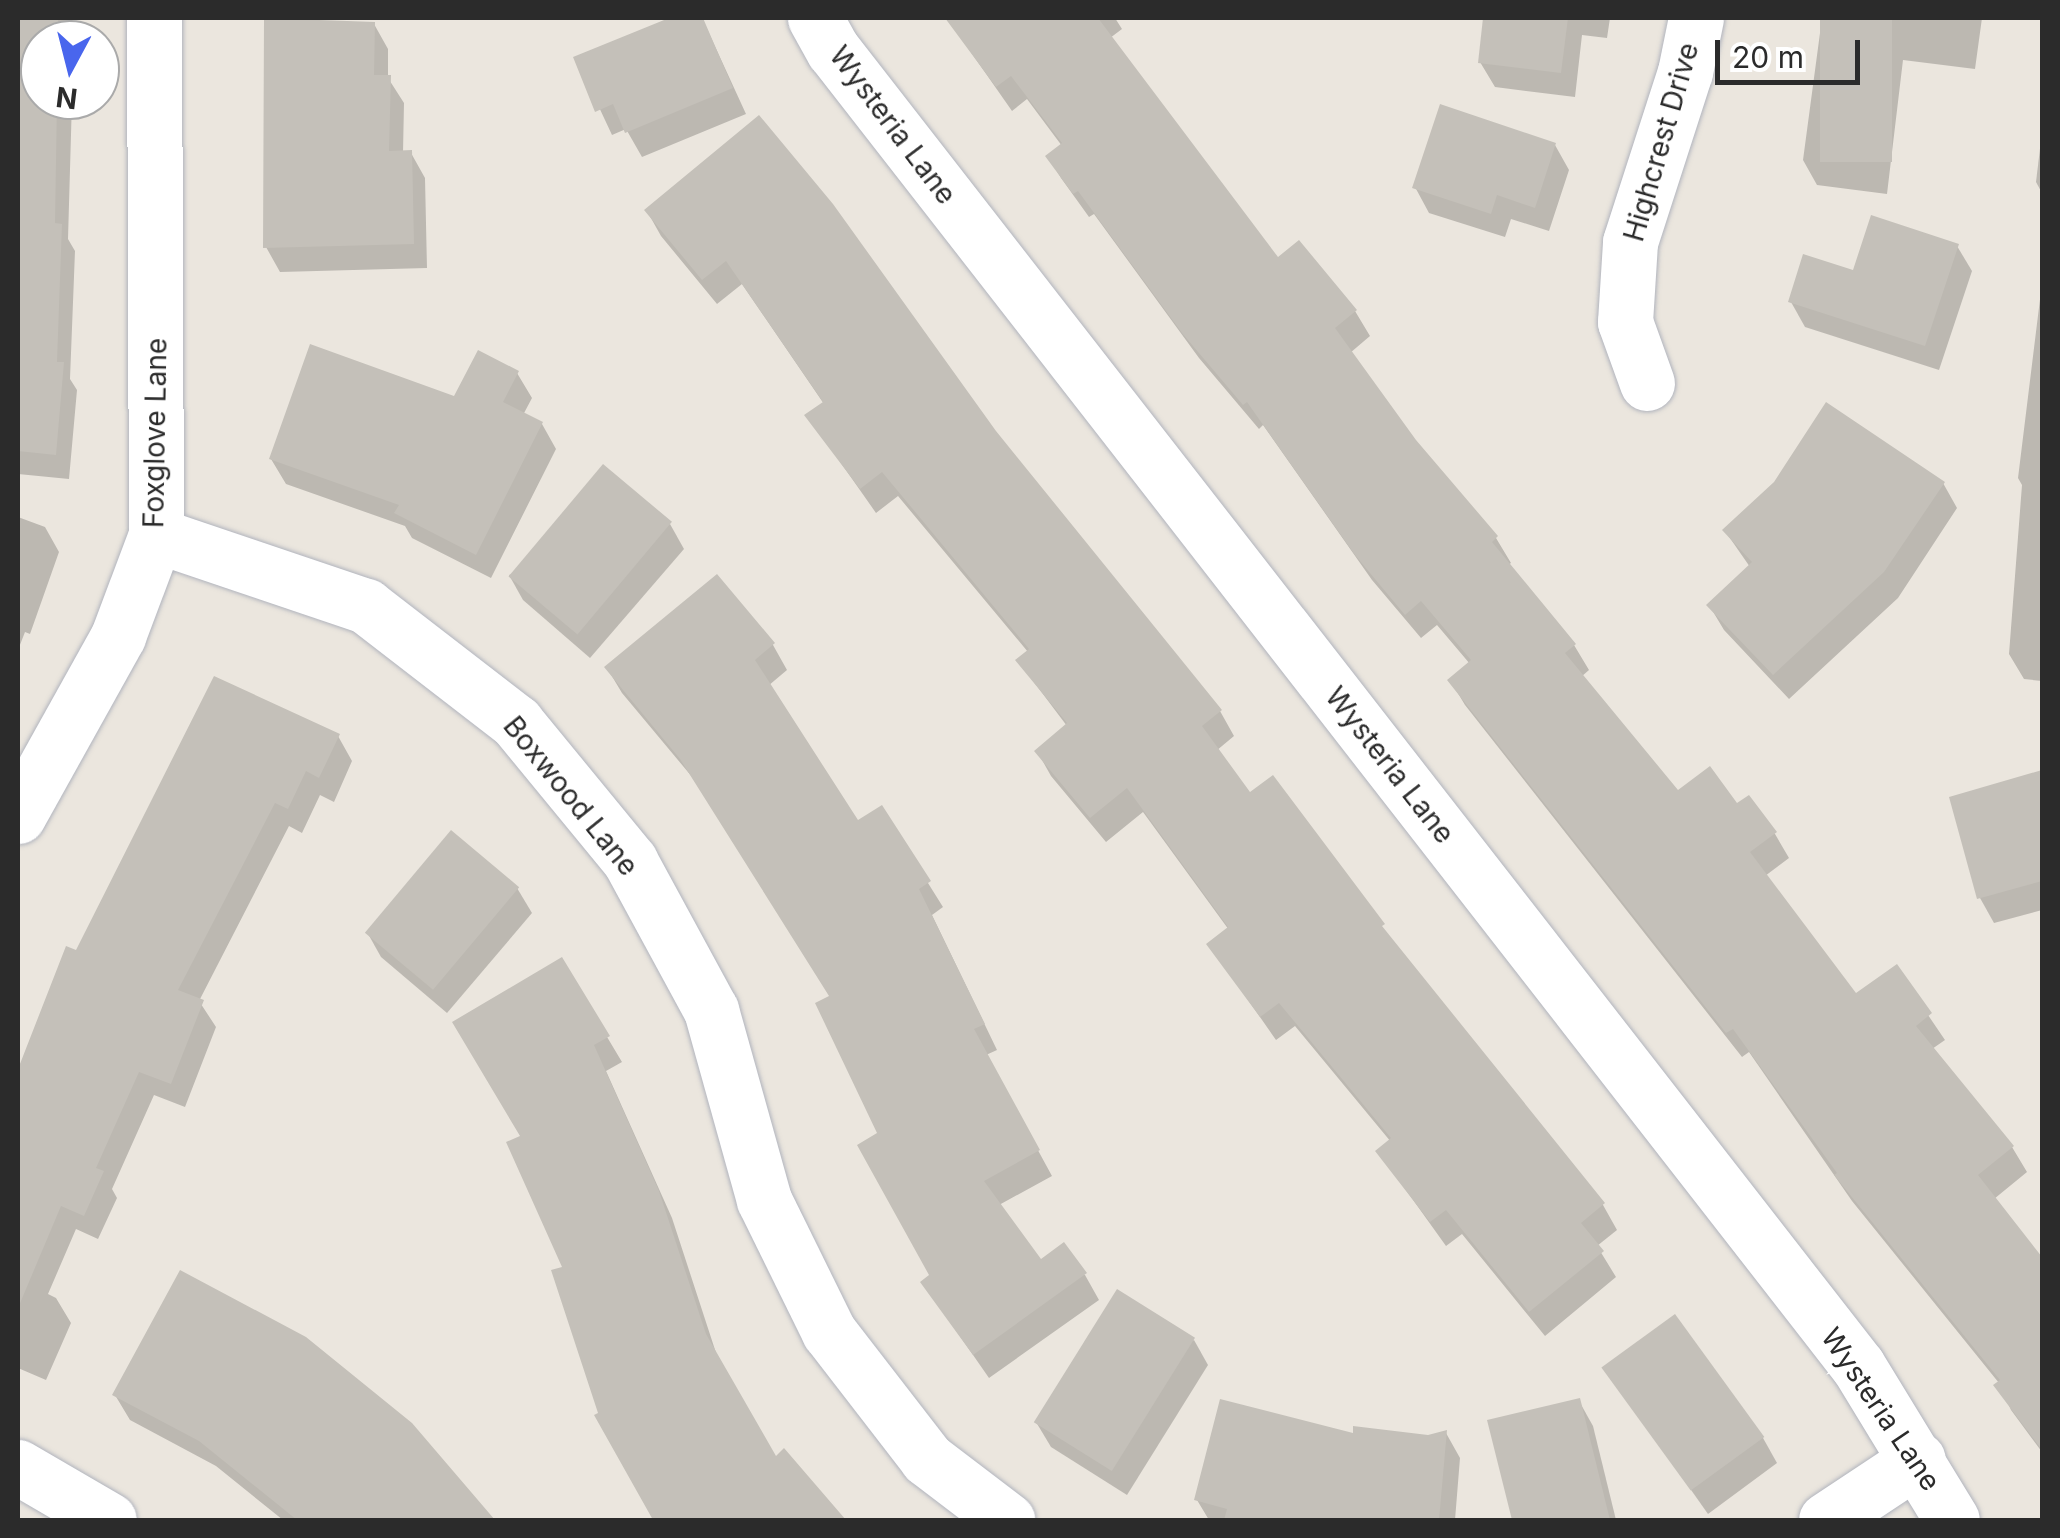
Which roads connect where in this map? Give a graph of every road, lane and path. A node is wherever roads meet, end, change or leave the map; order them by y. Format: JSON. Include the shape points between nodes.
{"nodes":[{"id":1,"x":154,"y":18,"type":"edge"},
{"id":2,"x":815,"y":18,"type":"edge"},
{"id":3,"x":1696,"y":18,"type":"edge"},
{"id":4,"x":1647,"y":383,"type":"dead end"},
{"id":5,"x":156,"y":535,"type":"junction"},
{"id":6,"x":18,"y":816,"type":"edge"},
{"id":7,"x":1918,"y":1459,"type":"junction"},
{"id":8,"x":18,"y":1467,"type":"edge"},
{"id":9,"x":109,"y":1520,"type":"edge"},
{"id":10,"x":1007,"y":1520,"type":"edge"},
{"id":11,"x":1826,"y":1520,"type":"edge"},
{"id":12,"x":1952,"y":1520,"type":"edge"}],
"edges":[{"from":1,"to":5,"type":"street","name":"Foxglove Lane"},
{"from":2,"to":7,"type":"street","name":"Wysteria Lane","via":[[1858,1366]]},
{"from":3,"to":4,"type":"street","name":"Highcrest Drive","via":[[1630,242],[1625,322]]},
{"from":5,"to":6,"type":"street","name":"Foxglove Lane","via":[[118,636]]},
{"from":5,"to":10,"type":"street","name":"Boxwood Lane","via":[[366,606],[516,722],[630,861],[712,1010],[764,1200],[829,1332],[927,1459]]},
{"from":7,"to":11,"type":"street"},
{"from":7,"to":12,"type":"street","name":"Wysteria Lane"},
{"from":8,"to":9,"type":"street"}]}
